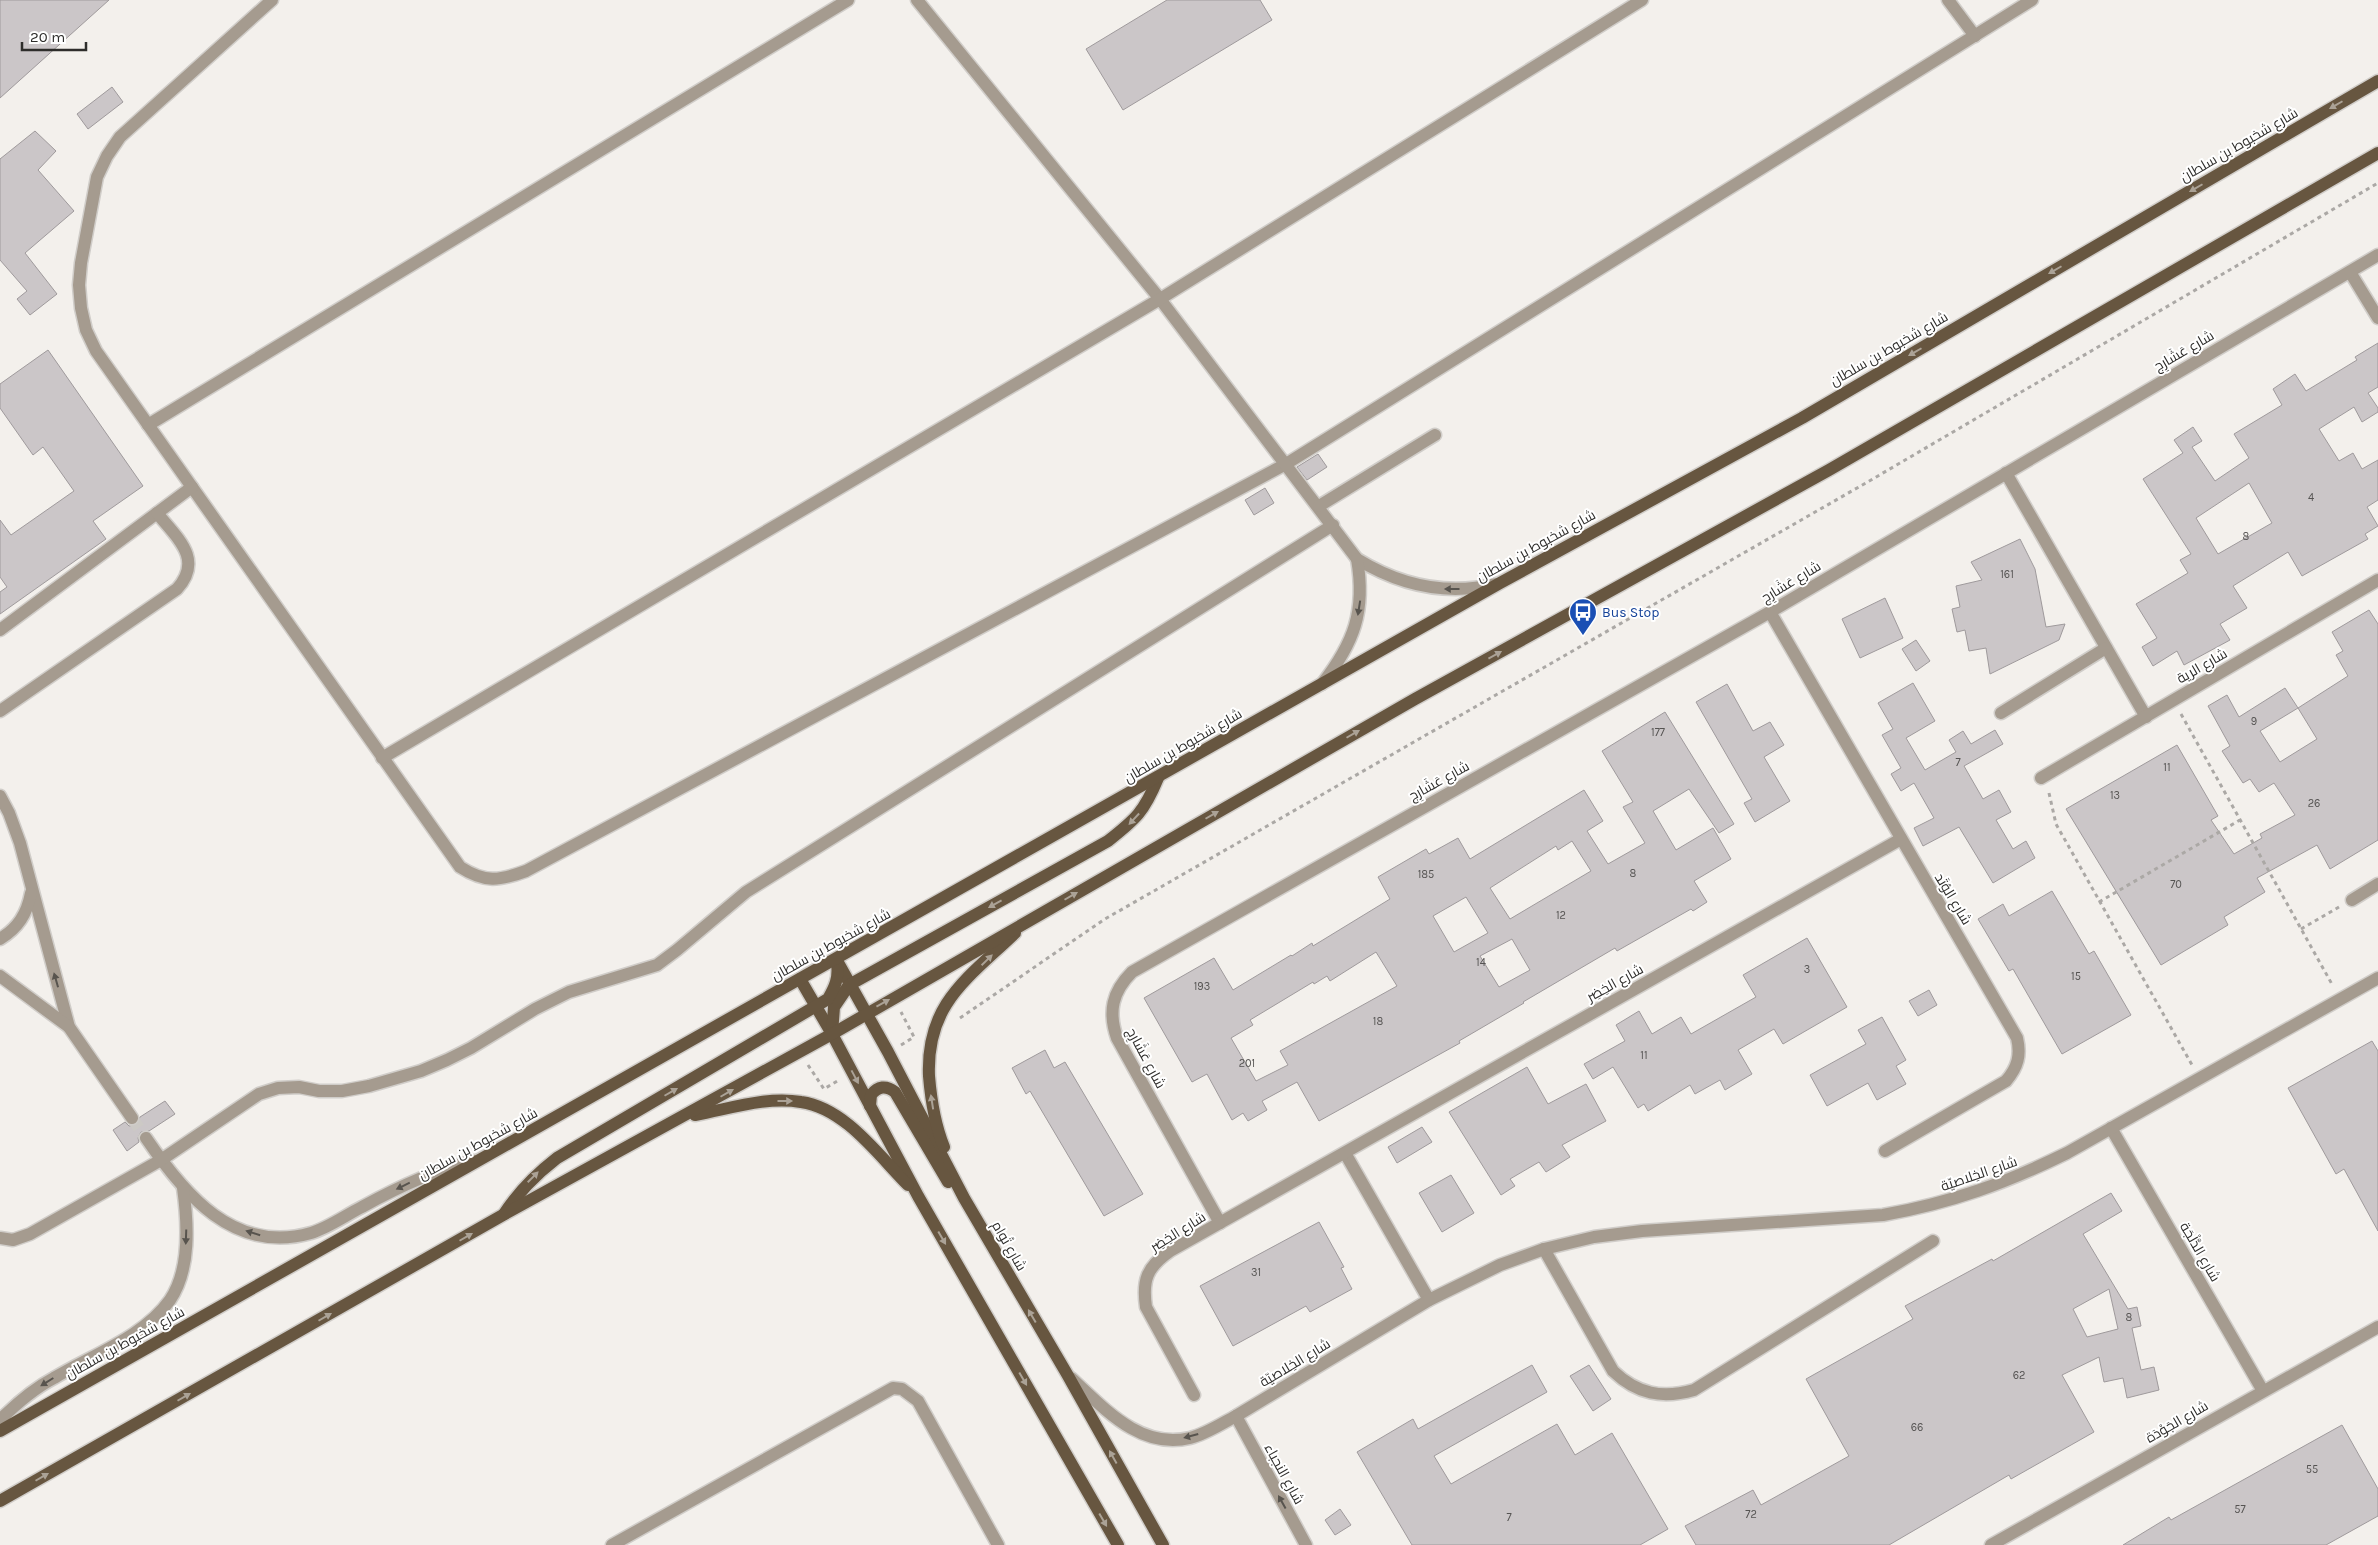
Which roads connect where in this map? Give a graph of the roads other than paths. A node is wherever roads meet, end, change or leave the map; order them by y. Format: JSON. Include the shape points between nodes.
{"nodes":[{"id":1,"x":272,"y":0,"type":"edge"},
{"id":2,"x":848,"y":0,"type":"edge"},
{"id":3,"x":917,"y":0,"type":"edge"},
{"id":4,"x":1642,"y":0,"type":"edge"},
{"id":5,"x":1948,"y":0,"type":"edge"},
{"id":6,"x":2032,"y":0,"type":"edge"},
{"id":7,"x":1975,"y":36,"type":"junction"},
{"id":8,"x":2378,"y":81,"type":"edge"},
{"id":9,"x":2376,"y":155,"type":"edge"},
{"id":10,"x":2378,"y":256,"type":"edge"},
{"id":11,"x":2350,"y":272,"type":"junction"},
{"id":12,"x":1160,"y":299,"type":"junction"},
{"id":13,"x":2378,"y":318,"type":"edge"},
{"id":14,"x":148,"y":425,"type":"junction"},
{"id":15,"x":1435,"y":434,"type":"dead end"},
{"id":16,"x":1286,"y":464,"type":"junction"},
{"id":17,"x":2006,"y":473,"type":"junction"},
{"id":18,"x":192,"y":487,"type":"junction"},
{"id":19,"x":1319,"y":506,"type":"junction"},
{"id":20,"x":158,"y":513,"type":"junction"},
{"id":21,"x":1333,"y":525,"type":"junction"},
{"id":22,"x":1357,"y":559,"type":"junction"},
{"id":23,"x":2378,"y":580,"type":"edge"},
{"id":24,"x":1500,"y":583,"type":"junction"},
{"id":25,"x":1770,"y":612,"type":"junction"},
{"id":26,"x":0,"y":630,"type":"edge"},
{"id":27,"x":2106,"y":648,"type":"junction"},
{"id":28,"x":1322,"y":684,"type":"junction"},
{"id":29,"x":0,"y":711,"type":"edge"},
{"id":30,"x":2001,"y":713,"type":"dead end"},
{"id":31,"x":2146,"y":717,"type":"junction"},
{"id":32,"x":382,"y":758,"type":"junction"},
{"id":33,"x":2046,"y":775,"type":"road end"},
{"id":34,"x":1158,"y":778,"type":"junction"},
{"id":35,"x":0,"y":796,"type":"edge"},
{"id":36,"x":1900,"y":839,"type":"junction"},
{"id":37,"x":2378,"y":884,"type":"edge"},
{"id":38,"x":31,"y":891,"type":"junction"},
{"id":39,"x":2352,"y":900,"type":"road end"},
{"id":40,"x":1029,"y":920,"type":"junction"},
{"id":41,"x":0,"y":939,"type":"edge"},
{"id":42,"x":836,"y":959,"type":"junction"},
{"id":43,"x":0,"y":976,"type":"edge"},
{"id":44,"x":2378,"y":978,"type":"edge"},
{"id":45,"x":800,"y":979,"type":"junction"},
{"id":46,"x":849,"y":985,"type":"junction"},
{"id":47,"x":817,"y":1008,"type":"junction"},
{"id":48,"x":865,"y":1014,"type":"junction"},
{"id":49,"x":69,"y":1027,"type":"junction"},
{"id":50,"x":832,"y":1034,"type":"junction"},
{"id":51,"x":870,"y":1106,"type":"junction"},
{"id":52,"x":685,"y":1117,"type":"junction"},
{"id":53,"x":132,"y":1118,"type":"tunnel mouth"},
{"id":54,"x":2111,"y":1128,"type":"junction"},
{"id":55,"x":146,"y":1138,"type":"tunnel mouth"},
{"id":56,"x":1885,"y":1151,"type":"dead end"},
{"id":57,"x":1345,"y":1153,"type":"junction"},
{"id":58,"x":482,"y":1159,"type":"junction"},
{"id":59,"x":161,"y":1160,"type":"junction"},
{"id":60,"x":182,"y":1188,"type":"junction"},
{"id":61,"x":918,"y":1196,"type":"junction"},
{"id":62,"x":964,"y":1198,"type":"junction"},
{"id":63,"x":503,"y":1216,"type":"junction"},
{"id":64,"x":1220,"y":1223,"type":"junction"},
{"id":65,"x":0,"y":1238,"type":"edge"},
{"id":66,"x":1933,"y":1240,"type":"dead end"},
{"id":67,"x":1544,"y":1249,"type":"junction"},
{"id":68,"x":1429,"y":1300,"type":"junction"},
{"id":69,"x":2378,"y":1327,"type":"edge"},
{"id":70,"x":1067,"y":1374,"type":"junction"},
{"id":71,"x":2263,"y":1391,"type":"junction"},
{"id":72,"x":1194,"y":1395,"type":"dead end"},
{"id":73,"x":1236,"y":1416,"type":"junction"},
{"id":74,"x":0,"y":1420,"type":"edge"},
{"id":75,"x":0,"y":1431,"type":"edge"},
{"id":76,"x":0,"y":1501,"type":"edge"},
{"id":77,"x":612,"y":1545,"type":"edge"},
{"id":78,"x":998,"y":1545,"type":"edge"},
{"id":79,"x":1118,"y":1545,"type":"edge"},
{"id":80,"x":1163,"y":1545,"type":"edge"},
{"id":81,"x":1306,"y":1545,"type":"edge"},
{"id":82,"x":1992,"y":1545,"type":"edge"}],
"edges":[{"from":1,"to":14,"type":"street","via":[[120,137],[97,177],[81,263],[81,308],[86,330],[96,351]]},
{"from":2,"to":14,"type":"street"},
{"from":3,"to":12,"type":"street"},
{"from":4,"to":12,"type":"street"},
{"from":5,"to":7,"type":"street"},
{"from":6,"to":7,"type":"street"},
{"from":7,"to":16,"type":"street"},
{"from":8,"to":24,"type":"main road","name":"شارع شخبوط بن سلطان","one_way":true,"via":[[1802,418]]},
{"from":40,"to":9,"type":"main road","one_way":true,"via":[[1415,699],[1829,470]]},
{"from":10,"to":11,"type":"street","name":"شارع عَشَارِج"},
{"from":11,"to":13,"type":"street"},
{"from":11,"to":17,"type":"street","name":"شارع عَشَارِج"},
{"from":12,"to":16,"type":"street"},
{"from":12,"to":32,"type":"street"},
{"from":14,"to":18,"type":"street"},
{"from":15,"to":19,"type":"street"},
{"from":16,"to":19,"type":"street"},
{"from":16,"to":32,"type":"street","via":[[535,867],[508,878],[490,880],[474,876],[460,867]]},
{"from":17,"to":25,"type":"street","name":"شارع عَشَارِج"},
{"from":17,"to":27,"type":"street"},
{"from":18,"to":20,"type":"street"},
{"from":18,"to":32,"type":"street"},
{"from":19,"to":21,"type":"street"},
{"from":20,"to":26,"type":"street"},
{"from":20,"to":29,"type":"street","via":[[187,552],[188,572],[184,582]]},
{"from":21,"to":22,"type":"street"},
{"from":21,"to":59,"type":"street","via":[[746,892],[657,965],[569,992],[535,1008],[471,1048],[421,1071],[342,1091],[299,1087],[278,1088],[259,1094]]},
{"from":24,"to":22,"type":"street","one_way":true,"via":[[1463,590],[1426,588],[1390,577]]},
{"from":22,"to":28,"type":"street","one_way":true,"via":[[1361,597],[1353,633],[1346,651]]},
{"from":23,"to":31,"type":"street","name":"شارع الرية"},
{"from":24,"to":28,"type":"main road","name":"شارع شخبوط بن سلطان"},
{"from":25,"to":36,"type":"street","name":"شارع الوُتَد"},
{"from":25,"to":64,"type":"street","name":"شارع عَشَارِج","via":[[1143,965],[1123,981],[1112,1005],[1111,1016],[1117,1038]]},
{"from":27,"to":30,"type":"street"},
{"from":27,"to":31,"type":"street"},
{"from":28,"to":34,"type":"main road","name":"شارع شخبوط بن سلطان"},
{"from":31,"to":33,"type":"street","name":"شارع الرية"},
{"from":34,"to":42,"type":"main road","name":"شارع شخبوط بن سلطان"},
{"from":34,"to":46,"type":"main road","one_way":true,"via":[[1146,806],[1108,841]]},
{"from":35,"to":38,"type":"street","via":[[15,828]]},
{"from":36,"to":56,"type":"street","name":"شارع الوُتَد","via":[[2012,1027],[2020,1050],[2014,1072],[2006,1081]]},
{"from":36,"to":57,"type":"street","name":"شارع الخِضِر"},
{"from":37,"to":39,"type":"street"},
{"from":38,"to":41,"type":"street","via":[[22,920]]},
{"from":49,"to":38,"type":"street","one_way":true},
{"from":48,"to":40,"type":"main road","one_way":true},
{"from":62,"to":40,"type":"main road","one_way":true,"via":[[941,1140],[934,1112],[928,1060],[931,1036],[939,1015],[953,994]]},
{"from":42,"to":45,"type":"main road","name":"شارع شخبوط بن سلطان"},
{"from":42,"to":46,"type":"main road","name":"شارع تُوام"},
{"from":42,"to":47,"type":"main road","via":[[836,987]]},
{"from":43,"to":49,"type":"street"},
{"from":44,"to":54,"type":"street","name":"شارع الخِلاصيّة"},
{"from":45,"to":47,"type":"main road"},
{"from":45,"to":58,"type":"main road","name":"شارع شخبوط بن سلطان"},
{"from":46,"to":48,"type":"main road","name":"شارع تُوام"},
{"from":46,"to":50,"type":"main road","via":[[834,1007]]},
{"from":47,"to":50,"type":"main road"},
{"from":63,"to":47,"type":"main road","one_way":true,"via":[[536,1174],[557,1158]]},
{"from":48,"to":50,"type":"main road"},
{"from":48,"to":62,"type":"main road","name":"شارع تُوام"},
{"from":49,"to":53,"type":"street"},
{"from":50,"to":51,"type":"main road","one_way":true},
{"from":52,"to":50,"type":"main road","one_way":true},
{"from":51,"to":61,"type":"main road"},
{"from":51,"to":62,"type":"main road","via":[[875,1090],[885,1087],[895,1092],[940,1171]]},
{"from":52,"to":61,"type":"main road","one_way":true,"via":[[765,1102],[814,1105],[833,1114],[858,1135]]},
{"from":52,"to":63,"type":"main road"},
{"from":54,"to":67,"type":"street","name":"شارع الخِلاصيّة","via":[[2018,1177],[1986,1190],[1918,1209],[1848,1218],[1642,1231],[1594,1237]]},
{"from":54,"to":71,"type":"street","name":"شارع الدَّلْجَة"},
{"from":55,"to":59,"type":"street"},
{"from":57,"to":64,"type":"street","name":"شارع الخِضِر"},
{"from":57,"to":68,"type":"street"},
{"from":58,"to":60,"type":"street","one_way":true,"via":[[432,1173],[313,1232],[291,1237],[271,1238],[232,1226],[197,1203]]},
{"from":58,"to":75,"type":"main road","name":"شارع شخبوط بن سلطان"},
{"from":59,"to":60,"type":"street"},
{"from":59,"to":65,"type":"street","via":[[22,1238]]},
{"from":60,"to":74,"type":"street","one_way":true,"via":[[187,1216],[186,1244],[181,1272],[171,1298],[156,1316],[136,1331],[32,1391]]},
{"from":61,"to":79,"type":"main road","one_way":true},
{"from":70,"to":62,"type":"main road","name":"شارع تُوام","one_way":true},
{"from":76,"to":63,"type":"main road","one_way":true},
{"from":64,"to":72,"type":"street","name":"شارع الخِضِر","via":[[1156,1261],[1147,1275],[1144,1291],[1146,1307]]},
{"from":66,"to":67,"type":"street","via":[[1694,1390],[1659,1396],[1625,1383],[1612,1371]]},
{"from":67,"to":68,"type":"street","name":"شارع الخِلاصيّة","via":[[1500,1264]]},
{"from":68,"to":73,"type":"street","name":"شارع الخِلاصيّة"},
{"from":69,"to":71,"type":"street","name":"شارع الجَوْدَة"},
{"from":73,"to":70,"type":"street","name":"شارع الخِلاصيّة","one_way":true,"via":[[1189,1438],[1148,1437],[1117,1420]]},
{"from":80,"to":70,"type":"main road","name":"شارع تُوام","one_way":true},
{"from":71,"to":82,"type":"street","name":"شارع الجَوْدَة"},
{"from":81,"to":73,"type":"street","name":"شارع النجباء","one_way":true},
{"from":77,"to":78,"type":"street","via":[[893,1388],[902,1389],[918,1401]]}]}
